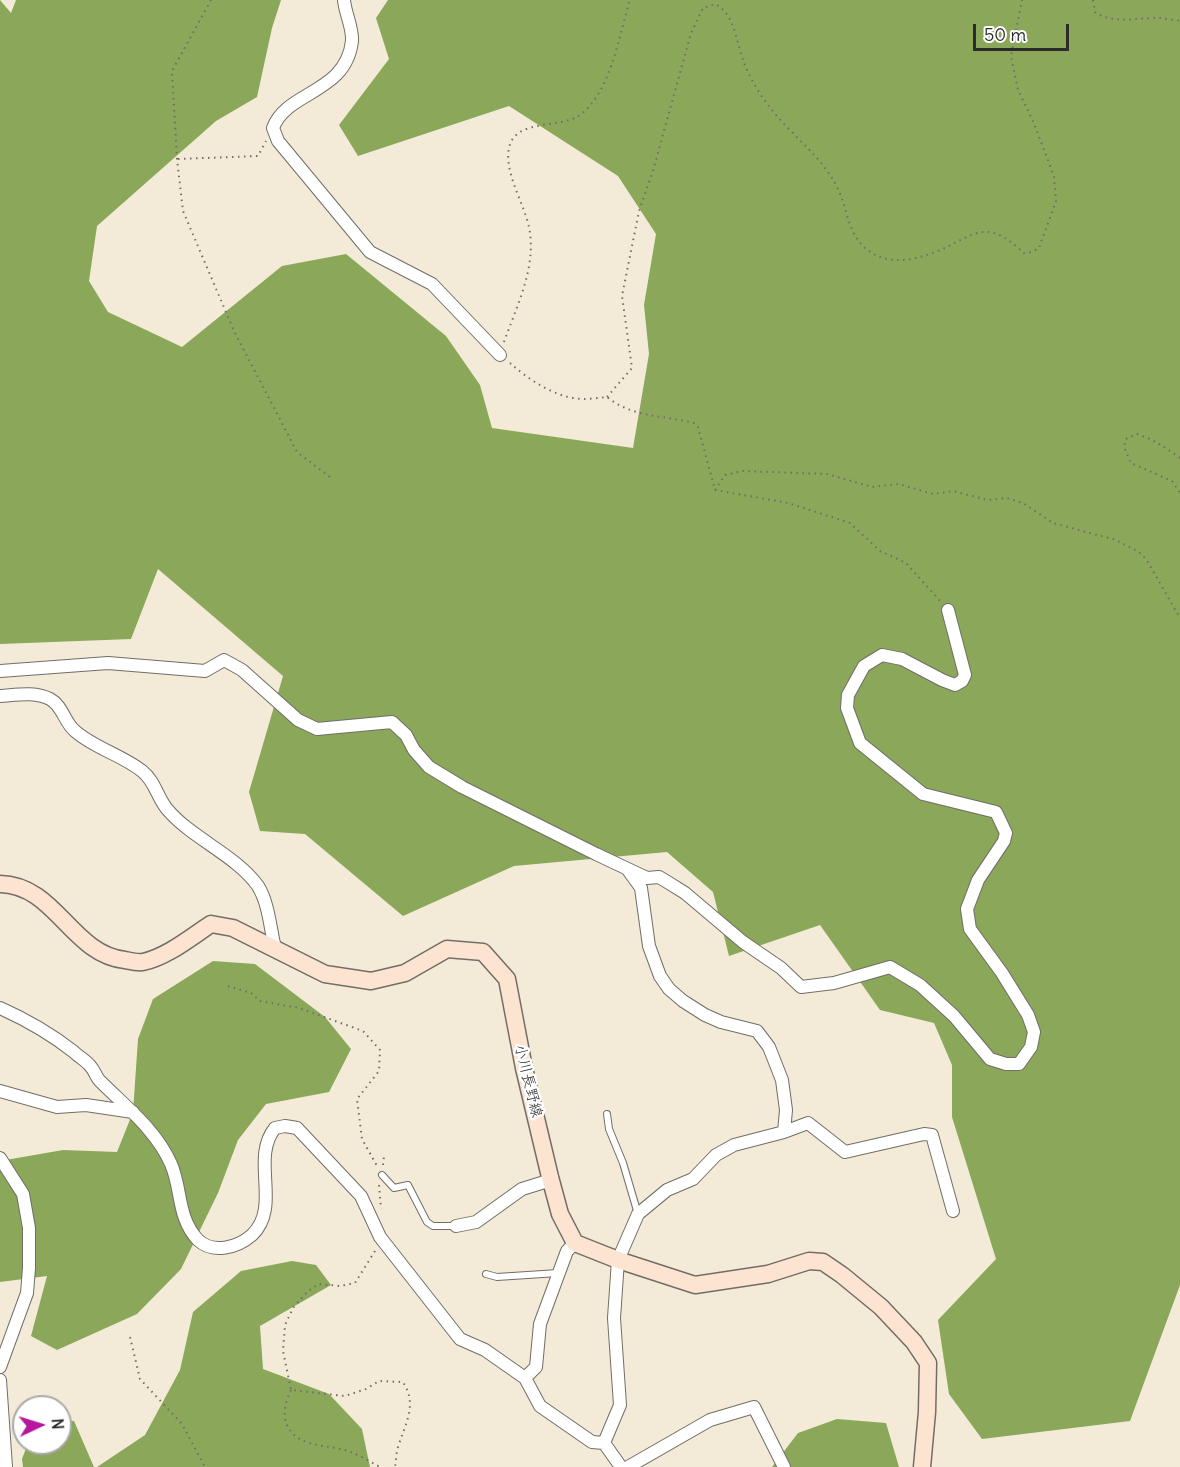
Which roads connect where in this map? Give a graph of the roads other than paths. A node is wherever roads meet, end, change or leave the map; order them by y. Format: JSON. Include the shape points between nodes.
{"nodes":[{"id":1,"x":344,"y":0,"type":"edge"},
{"id":2,"x":500,"y":355,"type":"road end"},
{"id":3,"x":948,"y":610,"type":"road end"},
{"id":4,"x":0,"y":671,"type":"edge"},
{"id":5,"x":0,"y":696,"type":"edge"},
{"id":6,"x":627,"y":869,"type":"junction"},
{"id":7,"x":0,"y":884,"type":"edge"},
{"id":8,"x":275,"y":948,"type":"junction"},
{"id":9,"x":0,"y":1008,"type":"edge"},
{"id":10,"x":0,"y":1091,"type":"edge"},
{"id":11,"x":133,"y":1112,"type":"junction"},
{"id":12,"x":607,"y":1114,"type":"dead end"},
{"id":13,"x":784,"y":1132,"type":"junction"},
{"id":14,"x":0,"y":1158,"type":"edge"},
{"id":15,"x":382,"y":1174,"type":"road end"},
{"id":16,"x":551,"y":1180,"type":"junction"},
{"id":17,"x":953,"y":1210,"type":"dead end"},
{"id":18,"x":638,"y":1214,"type":"junction"},
{"id":19,"x":456,"y":1226,"type":"joint"},
{"id":20,"x":575,"y":1243,"type":"junction"},
{"id":21,"x":618,"y":1260,"type":"junction"},
{"id":22,"x":559,"y":1273,"type":"junction"},
{"id":23,"x":486,"y":1274,"type":"dead end"},
{"id":24,"x":0,"y":1367,"type":"edge"},
{"id":25,"x":525,"y":1378,"type":"junction"},
{"id":26,"x":0,"y":1380,"type":"edge"},
{"id":27,"x":604,"y":1443,"type":"junction"},
{"id":28,"x":6,"y":1467,"type":"edge"},
{"id":29,"x":621,"y":1467,"type":"edge"},
{"id":30,"x":628,"y":1467,"type":"edge"},
{"id":31,"x":784,"y":1467,"type":"edge"},
{"id":32,"x":922,"y":1467,"type":"edge"}],
"edges":[{"from":1,"to":2,"type":"street","via":[[352,40],[342,68],[333,80],[288,108],[273,128],[284,149],[370,252],[432,284]]},
{"from":3,"to":6,"type":"street","via":[[965,675],[962,681],[955,685],[902,659],[882,656],[864,666],[848,695],[847,708],[860,743],[923,794],[996,812],[1003,823],[1004,841],[978,880],[967,909],[970,928],[1028,1015],[1034,1032],[1031,1047],[1019,1064],[990,1059],[954,1016],[906,975],[890,967],[834,983],[801,987],[685,893],[659,877],[647,878]]},
{"from":4,"to":6,"type":"street","via":[[108,663],[205,671],[224,660],[242,670],[308,726],[317,729],[392,722],[406,735],[420,759],[462,787]]},
{"from":5,"to":8,"type":"street","via":[[47,697],[75,731],[144,772],[168,810],[257,885]]},
{"from":6,"to":13,"type":"street","via":[[640,888],[649,946],[669,989],[705,1016],[757,1031],[769,1047],[782,1080]]},
{"from":7,"to":8,"type":"main road","name":"小川長野線","via":[[16,884],[37,894],[94,949],[117,959],[142,962],[211,924],[233,928]]},
{"from":8,"to":16,"type":"main road","name":"小川長野線","via":[[325,974],[371,981],[405,973],[447,949],[483,952],[507,979]]},
{"from":9,"to":11,"type":"street","via":[[52,1035],[92,1067],[98,1080]]},
{"from":10,"to":11,"type":"street","via":[[57,1107],[86,1105]]},
{"from":11,"to":25,"type":"street","via":[[160,1141],[176,1179],[187,1224],[199,1240],[213,1249],[227,1248],[252,1235],[266,1209],[266,1142],[275,1128],[297,1128],[361,1196],[382,1240],[460,1340],[485,1350]]},
{"from":12,"to":18,"type":"lane"},
{"from":13,"to":17,"type":"street","via":[[808,1123],[845,1152],[932,1135]]},
{"from":13,"to":18,"type":"street","via":[[734,1145],[716,1155],[693,1179],[667,1191]]},
{"from":14,"to":24,"type":"street","via":[[23,1194],[29,1228],[29,1268],[27,1293]]},
{"from":15,"to":19,"type":"lane","via":[[394,1188],[408,1185],[427,1222],[433,1226]]},
{"from":16,"to":19,"type":"street","via":[[522,1189],[476,1222]]},
{"from":16,"to":20,"type":"main road","name":"小川長野線","via":[[560,1214]]},
{"from":18,"to":21,"type":"street"},
{"from":20,"to":21,"type":"main road"},
{"from":20,"to":22,"type":"street","via":[[567,1251]]},
{"from":21,"to":27,"type":"street","via":[[614,1318],[620,1405]]},
{"from":21,"to":32,"type":"main road","via":[[695,1286],[768,1274],[809,1261],[823,1262],[881,1307],[928,1363]]},
{"from":22,"to":23,"type":"lane","via":[[497,1277]]},
{"from":22,"to":25,"type":"street","via":[[540,1324],[536,1367]]},
{"from":25,"to":27,"type":"street","via":[[540,1406],[592,1442]]},
{"from":26,"to":28,"type":"street"},
{"from":27,"to":29,"type":"street"},
{"from":30,"to":31,"type":"street","via":[[710,1420],[754,1407]]}]}
